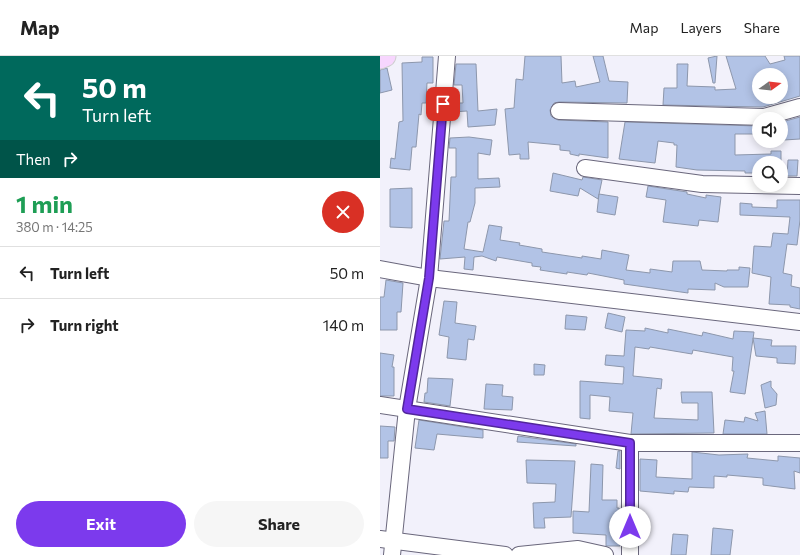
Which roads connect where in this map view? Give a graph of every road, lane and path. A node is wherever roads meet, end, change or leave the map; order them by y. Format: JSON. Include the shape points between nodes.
{"nodes":[{"id":1,"x":385,"y":56,"type":"edge"},
{"id":2,"x":447,"y":56,"type":"edge"},
{"id":3,"x":380,"y":58,"type":"edge"},
{"id":4,"x":800,"y":107,"type":"edge"},
{"id":5,"x":559,"y":111,"type":"dead end"},
{"id":6,"x":585,"y":168,"type":"dead end"},
{"id":7,"x":800,"y":186,"type":"edge"},
{"id":8,"x":380,"y":269,"type":"edge"},
{"id":9,"x":429,"y":278,"type":"junction"},
{"id":10,"x":800,"y":322,"type":"edge"},
{"id":11,"x":380,"y":405,"type":"edge"},
{"id":12,"x":407,"y":409,"type":"junction"},
{"id":13,"x":630,"y":443,"type":"junction"},
{"id":14,"x":800,"y":443,"type":"edge"},
{"id":15,"x":389,"y":545,"type":"edge"},
{"id":16,"x":505,"y":555,"type":"edge"},
{"id":17,"x":519,"y":555,"type":"edge"},
{"id":18,"x":605,"y":555,"type":"edge"},
{"id":19,"x":630,"y":555,"type":"edge"}],
"edges":[{"from":1,"to":3,"type":"main road"},
{"from":2,"to":9,"type":"street"},
{"from":4,"to":5,"type":"street","via":[[764,117]]},
{"from":6,"to":7,"type":"street","via":[[702,184]]},
{"from":8,"to":9,"type":"street"},
{"from":9,"to":10,"type":"street"},
{"from":9,"to":12,"type":"street"},
{"from":11,"to":12,"type":"street"},
{"from":12,"to":13,"type":"street"},
{"from":12,"to":15,"type":"street"},
{"from":13,"to":14,"type":"street"},
{"from":13,"to":19,"type":"street"},
{"from":15,"to":16,"type":"street"},
{"from":17,"to":18,"type":"street","via":[[578,550]]}]}
